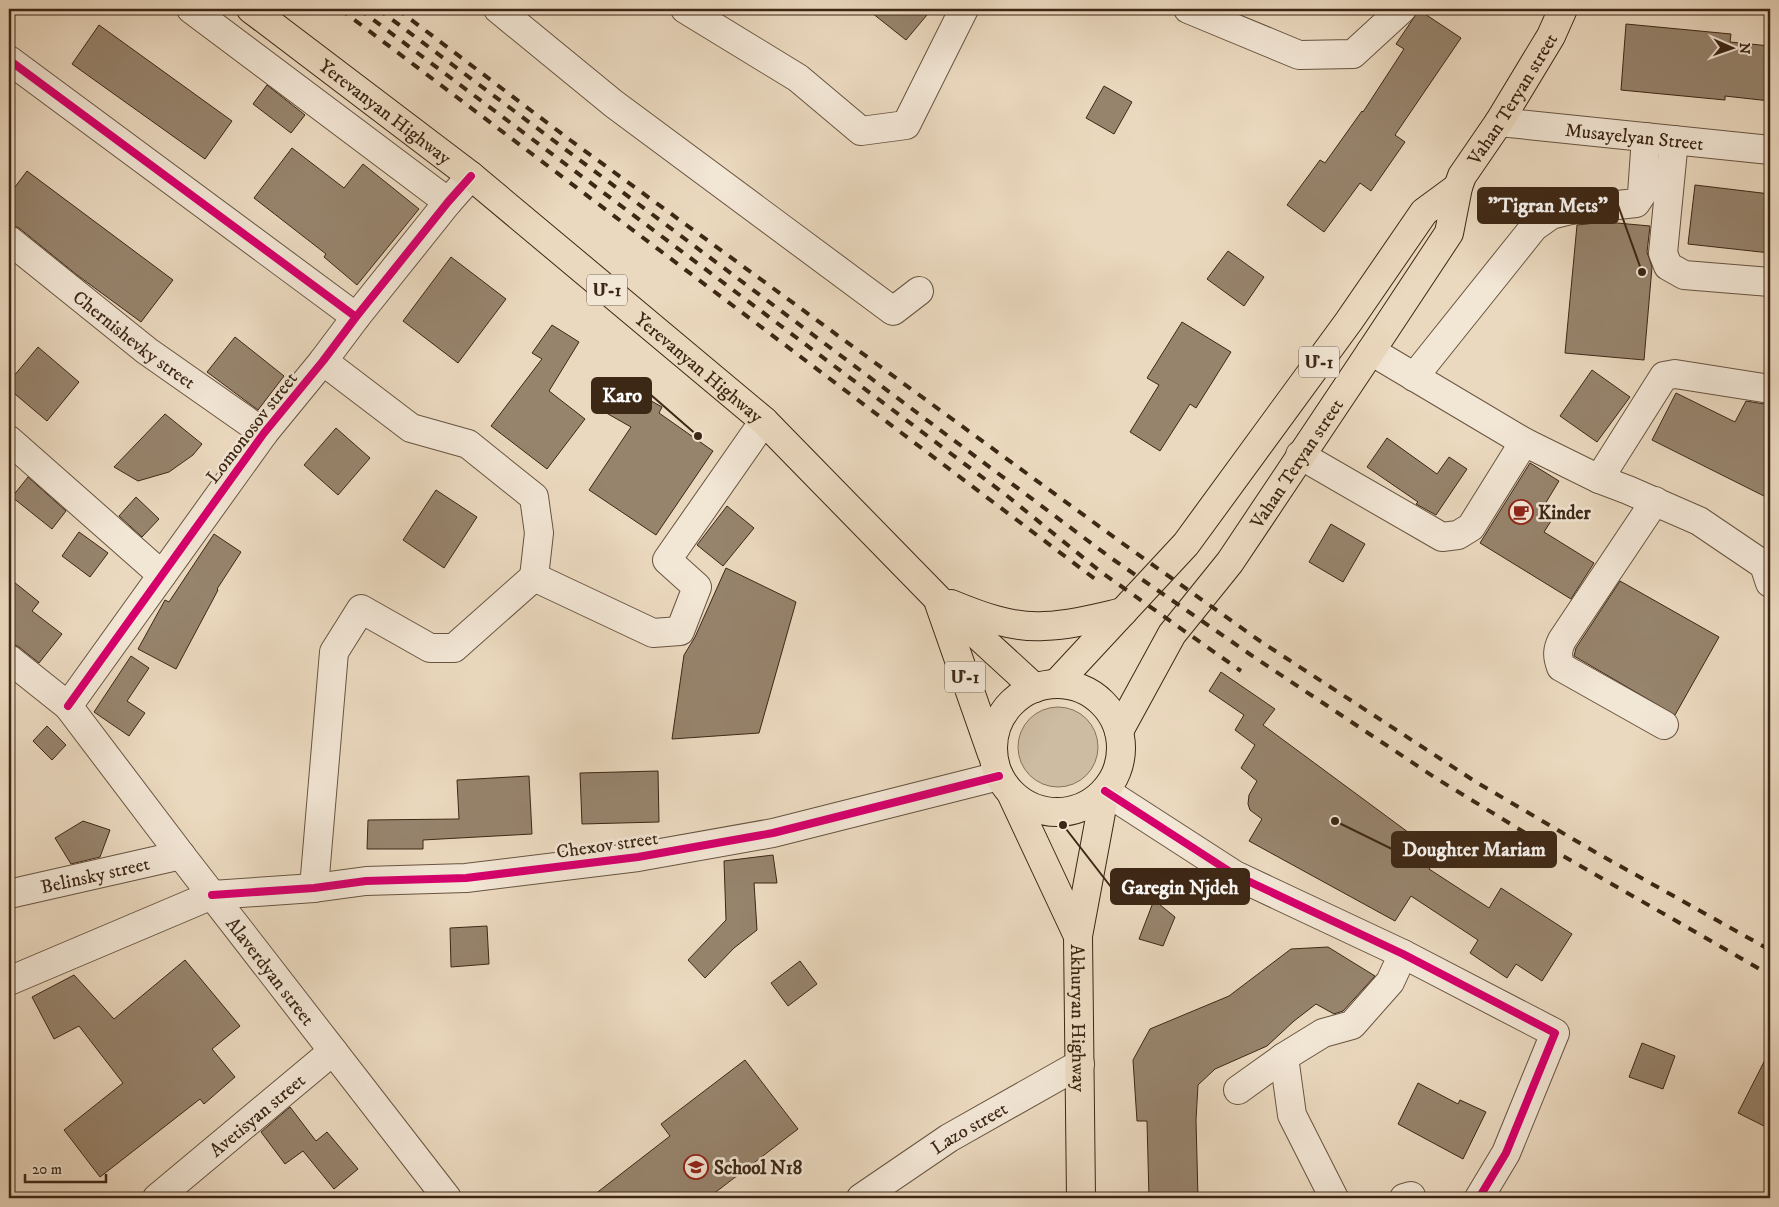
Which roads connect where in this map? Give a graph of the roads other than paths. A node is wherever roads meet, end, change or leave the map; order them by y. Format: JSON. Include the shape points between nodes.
{"nodes":[{"id":1,"x":191,"y":9,"type":"edge"},
{"id":2,"x":251,"y":9,"type":"edge"},
{"id":3,"x":498,"y":9,"type":"edge"},
{"id":4,"x":685,"y":9,"type":"edge"},
{"id":5,"x":964,"y":9,"type":"edge"},
{"id":6,"x":1188,"y":9,"type":"edge"},
{"id":7,"x":1402,"y":9,"type":"edge"},
{"id":8,"x":1562,"y":9,"type":"edge"},
{"id":9,"x":9,"y":60,"type":"edge"},
{"id":10,"x":1499,"y":122,"type":"junction"},
{"id":11,"x":1646,"y":137,"type":"junction"},
{"id":12,"x":1674,"y":140,"type":"junction"},
{"id":13,"x":1770,"y":150,"type":"edge"},
{"id":14,"x":471,"y":176,"type":"junction"},
{"id":15,"x":1458,"y":187,"type":"junction"},
{"id":16,"x":448,"y":202,"type":"junction"},
{"id":17,"x":9,"y":240,"type":"edge"},
{"id":18,"x":1770,"y":282,"type":"edge"},
{"id":19,"x":919,"y":291,"type":"dead end"},
{"id":20,"x":356,"y":317,"type":"junction"},
{"id":21,"x":1371,"y":351,"type":"junction"},
{"id":22,"x":323,"y":362,"type":"junction"},
{"id":23,"x":1414,"y":376,"type":"junction"},
{"id":24,"x":1770,"y":389,"type":"edge"},
{"id":25,"x":764,"y":421,"type":"junction"},
{"id":26,"x":264,"y":434,"type":"junction"},
{"id":27,"x":9,"y":440,"type":"edge"},
{"id":28,"x":1524,"y":442,"type":"junction"},
{"id":29,"x":1300,"y":455,"type":"junction"},
{"id":30,"x":1599,"y":479,"type":"junction"},
{"id":31,"x":1655,"y":501,"type":"junction"},
{"id":32,"x":1768,"y":567,"type":"edge"},
{"id":33,"x":162,"y":575,"type":"junction"},
{"id":34,"x":534,"y":577,"type":"junction"},
{"id":35,"x":938,"y":599,"type":"junction"},
{"id":36,"x":1123,"y":612,"type":"junction"},
{"id":37,"x":9,"y":658,"type":"edge"},
{"id":38,"x":1045,"y":686,"type":"junction"},
{"id":39,"x":68,"y":706,"type":"junction"},
{"id":40,"x":1664,"y":725,"type":"dead end"},
{"id":41,"x":1119,"y":731,"type":"junction"},
{"id":42,"x":1001,"y":775,"type":"junction"},
{"id":43,"x":1105,"y":791,"type":"junction"},
{"id":44,"x":181,"y":854,"type":"junction"},
{"id":45,"x":314,"y":888,"type":"junction"},
{"id":46,"x":9,"y":894,"type":"edge"},
{"id":47,"x":212,"y":895,"type":"junction"},
{"id":48,"x":1078,"y":936,"type":"junction"},
{"id":49,"x":1402,"y":954,"type":"junction"},
{"id":50,"x":9,"y":981,"type":"edge"},
{"id":51,"x":333,"y":1051,"type":"junction"},
{"id":52,"x":1284,"y":1057,"type":"junction"},
{"id":53,"x":1080,"y":1064,"type":"junction"},
{"id":54,"x":1238,"y":1090,"type":"dead end"},
{"id":55,"x":157,"y":1198,"type":"edge"},
{"id":56,"x":447,"y":1198,"type":"edge"},
{"id":57,"x":861,"y":1198,"type":"edge"},
{"id":58,"x":1082,"y":1198,"type":"edge"},
{"id":59,"x":1334,"y":1198,"type":"edge"},
{"id":60,"x":1479,"y":1198,"type":"edge"}],
"edges":[{"from":1,"to":16,"type":"street"},
{"from":2,"to":14,"type":"main road","name":"Yerevanyan Highway","number":"Մ-1"},
{"from":3,"to":19,"type":"street","via":[[614,104],[894,311]]},
{"from":4,"to":5,"type":"street","via":[[798,78],[861,131],[906,124]]},
{"from":6,"to":7,"type":"street","via":[[1299,55],[1353,54]]},
{"from":8,"to":10,"type":"main road","name":"Vahan Teryan street","number":"Մ-1","via":[[1551,36]]},
{"from":9,"to":20,"type":"street"},
{"from":10,"to":11,"type":"street","name":"Musayelyan Street"},
{"from":10,"to":15,"type":"main road","name":"Vahan Teryan street","number":"Մ-1"},
{"from":11,"to":12,"type":"street","name":"Musayelyan Street"},
{"from":11,"to":23,"type":"street","via":[[1642,194],[1636,202],[1571,210],[1551,215],[1534,227]]},
{"from":12,"to":13,"type":"street","name":"Musayelyan Street"},
{"from":12,"to":18,"type":"street","via":[[1663,253],[1668,266],[1684,275]]},
{"from":14,"to":16,"type":"street","name":"Lomonosov street"},
{"from":14,"to":25,"type":"main road","name":"Yerevanyan Highway","number":"Մ-1"},
{"from":15,"to":21,"type":"main road","name":"Vahan Teryan street","number":"Մ-1","via":[[1448,233]]},
{"from":15,"to":36,"type":"main road","name":"Vahan Teryan street","number":"Մ-1","via":[[1424,212],[1349,321],[1186,544]]},
{"from":16,"to":20,"type":"street","name":"Lomonosov street"},
{"from":17,"to":26,"type":"street","name":"Chernishevky street","via":[[147,351]]},
{"from":20,"to":22,"type":"street","name":"Lomonosov street"},
{"from":21,"to":23,"type":"street"},
{"from":21,"to":29,"type":"main road","name":"Vahan Teryan street","number":"Մ-1"},
{"from":22,"to":26,"type":"street","name":"Lomonosov street"},
{"from":22,"to":34,"type":"street","via":[[411,428],[468,444],[534,497],[539,533]]},
{"from":23,"to":28,"type":"street"},
{"from":24,"to":30,"type":"street","via":[[1675,374],[1664,376]]},
{"from":25,"to":34,"type":"street","via":[[667,560],[697,587],[680,631],[652,633]]},
{"from":25,"to":35,"type":"main road","name":"Yerevanyan Highway","number":"Մ-1"},
{"from":26,"to":33,"type":"street","name":"Lomonosov street"},
{"from":27,"to":33,"type":"street"},
{"from":28,"to":29,"type":"street","via":[[1471,527],[1458,535],[1442,537]]},
{"from":28,"to":30,"type":"street"},
{"from":29,"to":41,"type":"main road","name":"Vahan Teryan street","number":"Մ-1","via":[[1230,562],[1172,634]]},
{"from":30,"to":31,"type":"street"},
{"from":31,"to":32,"type":"street","via":[[1699,521]]},
{"from":31,"to":40,"type":"street","via":[[1562,640],[1557,657],[1562,668]]},
{"from":33,"to":39,"type":"street","name":"Lomonosov street"},
{"from":34,"to":45,"type":"street","via":[[454,648],[430,648],[360,609],[334,652]]},
{"from":35,"to":36,"type":"main road","via":[[982,616],[1043,626],[1075,623]]},
{"from":35,"to":38,"type":"main road","name":"Yerevanyan Highway","number":"Մ-1"},
{"from":35,"to":42,"type":"main road","name":"Yerevanyan Highway","number":"Մ-1"},
{"from":36,"to":38,"type":"main road","name":"Vahan Teryan street","number":"Մ-1"},
{"from":37,"to":39,"type":"street","name":"Alaverdyan street"},
{"from":38,"to":41,"type":"main road","via":[[1076,687],[1095,697],[1110,712]]},
{"from":38,"to":42,"type":"main road","via":[[1016,698],[1002,714],[996,735]]},
{"from":39,"to":44,"type":"street","name":"Alaverdyan street"},
{"from":41,"to":43,"type":"main road","via":[[1121,752],[1116,773]]},
{"from":42,"to":43,"type":"main road","via":[[1027,806],[1048,812],[1069,812],[1089,805]]},
{"from":42,"to":45,"type":"street","name":"Chexov street","via":[[773,833],[638,857],[466,878],[366,881]]},
{"from":42,"to":48,"type":"main road","name":"Akhuryan Highway"},
{"from":43,"to":48,"type":"main road"},
{"from":43,"to":49,"type":"street","via":[[1235,874]]},
{"from":44,"to":46,"type":"street","name":"Belinsky street"},
{"from":44,"to":47,"type":"street","name":"Alaverdyan street"},
{"from":45,"to":47,"type":"street","name":"Chexov street"},
{"from":47,"to":50,"type":"street","name":"Chexov street"},
{"from":47,"to":51,"type":"street","name":"Alaverdyan street"},
{"from":48,"to":53,"type":"main road","name":"Akhuryan Highway"},
{"from":49,"to":52,"type":"street","via":[[1390,982],[1352,1026],[1323,1033]]},
{"from":49,"to":60,"type":"street","via":[[1555,1032],[1506,1153]]},
{"from":51,"to":55,"type":"street","name":"Avetisyan street"},
{"from":51,"to":56,"type":"street","name":"Alaverdyan street"},
{"from":52,"to":54,"type":"street"},
{"from":52,"to":59,"type":"street","via":[[1292,1115]]},
{"from":53,"to":57,"type":"street","name":"Lazo street","via":[[948,1138]]},
{"from":53,"to":58,"type":"main road","name":"Akhuryan Highway"}]}
